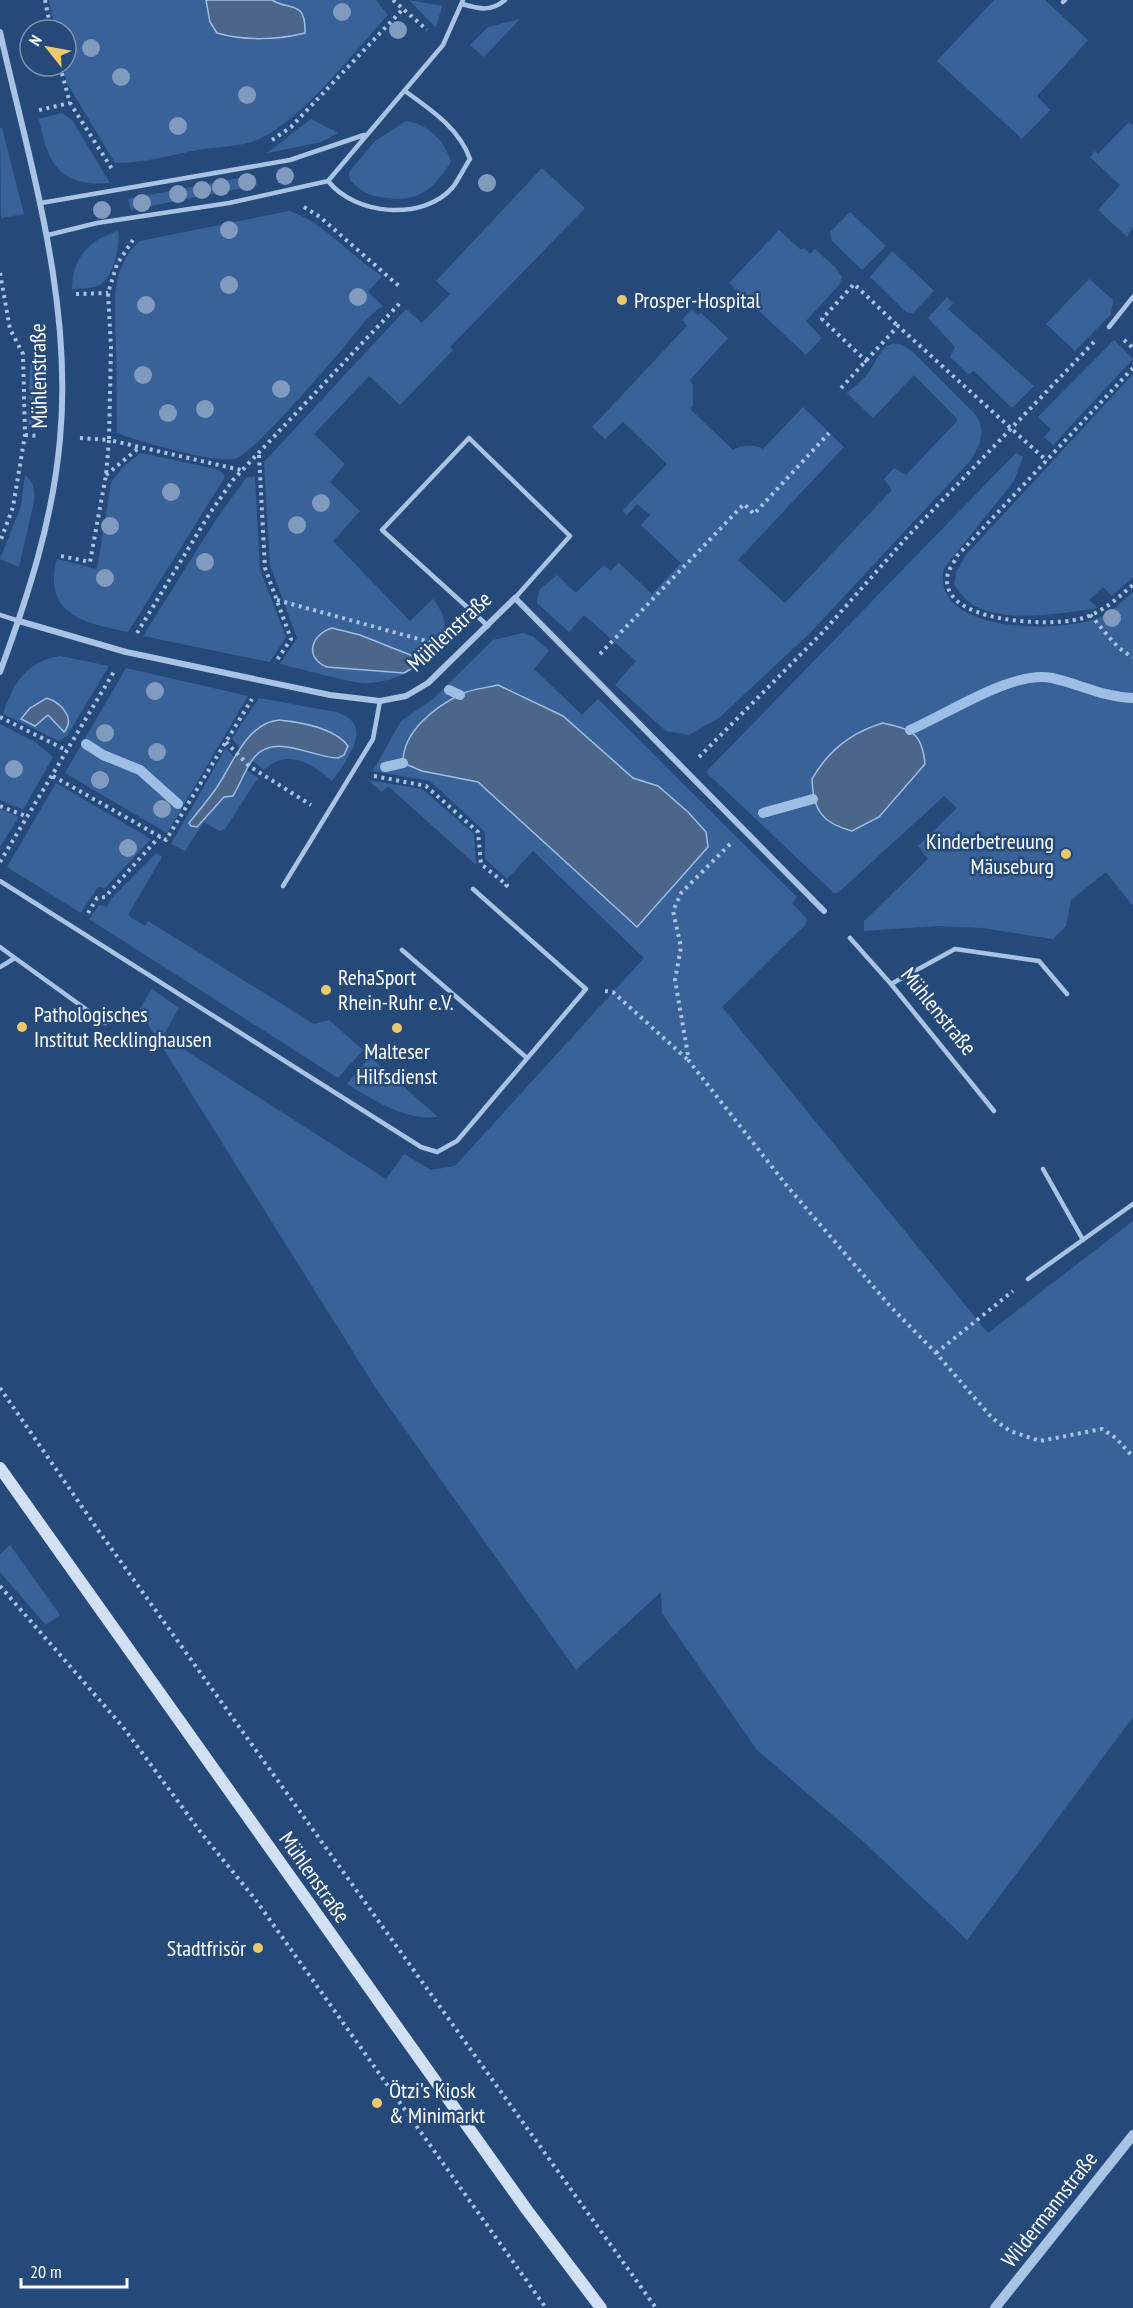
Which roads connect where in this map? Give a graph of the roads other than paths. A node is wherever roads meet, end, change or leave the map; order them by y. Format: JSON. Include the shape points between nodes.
{"nodes":[{"id":1,"x":505,"y":0,"type":"edge"},
{"id":2,"x":463,"y":2,"type":"edge"},
{"id":3,"x":0,"y":32,"type":"edge"},
{"id":4,"x":405,"y":91,"type":"junction"},
{"id":5,"x":367,"y":134,"type":"junction"},
{"id":6,"x":327,"y":181,"type":"junction"},
{"id":7,"x":41,"y":203,"type":"junction"},
{"id":8,"x":48,"y":234,"type":"junction"},
{"id":9,"x":1133,"y":297,"type":"edge"},
{"id":10,"x":1109,"y":327,"type":"road end"},
{"id":11,"x":514,"y":598,"type":"junction"},
{"id":12,"x":0,"y":615,"type":"edge"},
{"id":13,"x":19,"y":621,"type":"junction"},
{"id":14,"x":488,"y":626,"type":"junction"},
{"id":15,"x":0,"y":672,"type":"edge"},
{"id":16,"x":380,"y":701,"type":"junction"},
{"id":17,"x":0,"y":881,"type":"edge"},
{"id":18,"x":283,"y":886,"type":"dead end"},
{"id":19,"x":473,"y":890,"type":"dead end"},
{"id":20,"x":824,"y":911,"type":"dead end"},
{"id":21,"x":850,"y":938,"type":"dead end"},
{"id":22,"x":0,"y":947,"type":"edge"},
{"id":23,"x":402,"y":950,"type":"dead end"},
{"id":24,"x":15,"y":958,"type":"junction"},
{"id":25,"x":0,"y":967,"type":"edge"},
{"id":26,"x":891,"y":984,"type":"junction"},
{"id":27,"x":1067,"y":994,"type":"dead end"},
{"id":28,"x":105,"y":1023,"type":"dead end"},
{"id":29,"x":527,"y":1058,"type":"junction"},
{"id":30,"x":994,"y":1111,"type":"dead end"},
{"id":31,"x":1043,"y":1169,"type":"dead end"},
{"id":32,"x":1133,"y":1204,"type":"edge"},
{"id":33,"x":1083,"y":1240,"type":"junction"},
{"id":34,"x":1028,"y":1279,"type":"road end"},
{"id":35,"x":0,"y":1468,"type":"edge"},
{"id":36,"x":1133,"y":2135,"type":"edge"},
{"id":37,"x":601,"y":2308,"type":"edge"},
{"id":38,"x":995,"y":2308,"type":"edge"}],
"edges":[{"from":1,"to":2,"type":"lane","via":[[497,7],[482,10]]},
{"from":2,"to":4,"type":"lane","via":[[443,45]]},
{"from":3,"to":7,"type":"street","name":"Mühlenstraße"},
{"from":4,"to":5,"type":"lane"},
{"from":4,"to":6,"type":"lane","via":[[439,116],[464,143],[470,159],[453,187],[424,206],[386,209],[364,206],[335,191]]},
{"from":5,"to":6,"type":"lane"},
{"from":5,"to":7,"type":"lane","via":[[290,160]]},
{"from":6,"to":8,"type":"lane","via":[[229,203]]},
{"from":7,"to":8,"type":"street","name":"Mühlenstraße"},
{"from":8,"to":13,"type":"street","name":"Mühlenstraße","via":[[61,351],[61,438],[49,518]]},
{"from":9,"to":10,"type":"lane"},
{"from":11,"to":14,"type":"street","name":"Mühlenstraße"},
{"from":11,"to":14,"type":"lane","via":[[570,536],[469,438],[382,530]]},
{"from":11,"to":20,"type":"street","name":"Mühlenstraße"},
{"from":12,"to":13,"type":"lane"},
{"from":13,"to":15,"type":"street","name":"Mühlenstraße"},
{"from":13,"to":16,"type":"street","name":"Mühlenstraße","via":[[126,651],[330,695]]},
{"from":14,"to":16,"type":"street","name":"Mühlenstraße","via":[[428,683],[406,696]]},
{"from":16,"to":18,"type":"lane","via":[[373,739]]},
{"from":17,"to":29,"type":"lane","via":[[421,1147],[437,1152],[457,1141]]},
{"from":19,"to":29,"type":"lane","via":[[586,989]]},
{"from":21,"to":26,"type":"lane","name":"Mühlenstraße"},
{"from":22,"to":24,"type":"lane"},
{"from":23,"to":29,"type":"lane"},
{"from":24,"to":25,"type":"lane"},
{"from":24,"to":28,"type":"lane"},
{"from":26,"to":27,"type":"lane","via":[[955,949],[1039,961]]},
{"from":26,"to":30,"type":"lane","name":"Mühlenstraße"},
{"from":31,"to":33,"type":"lane"},
{"from":32,"to":33,"type":"lane"},
{"from":33,"to":34,"type":"lane"},
{"from":35,"to":37,"type":"main road","name":"Mühlenstraße","via":[[520,2201]]},
{"from":36,"to":38,"type":"street","name":"Wildermannstraße"}]}
